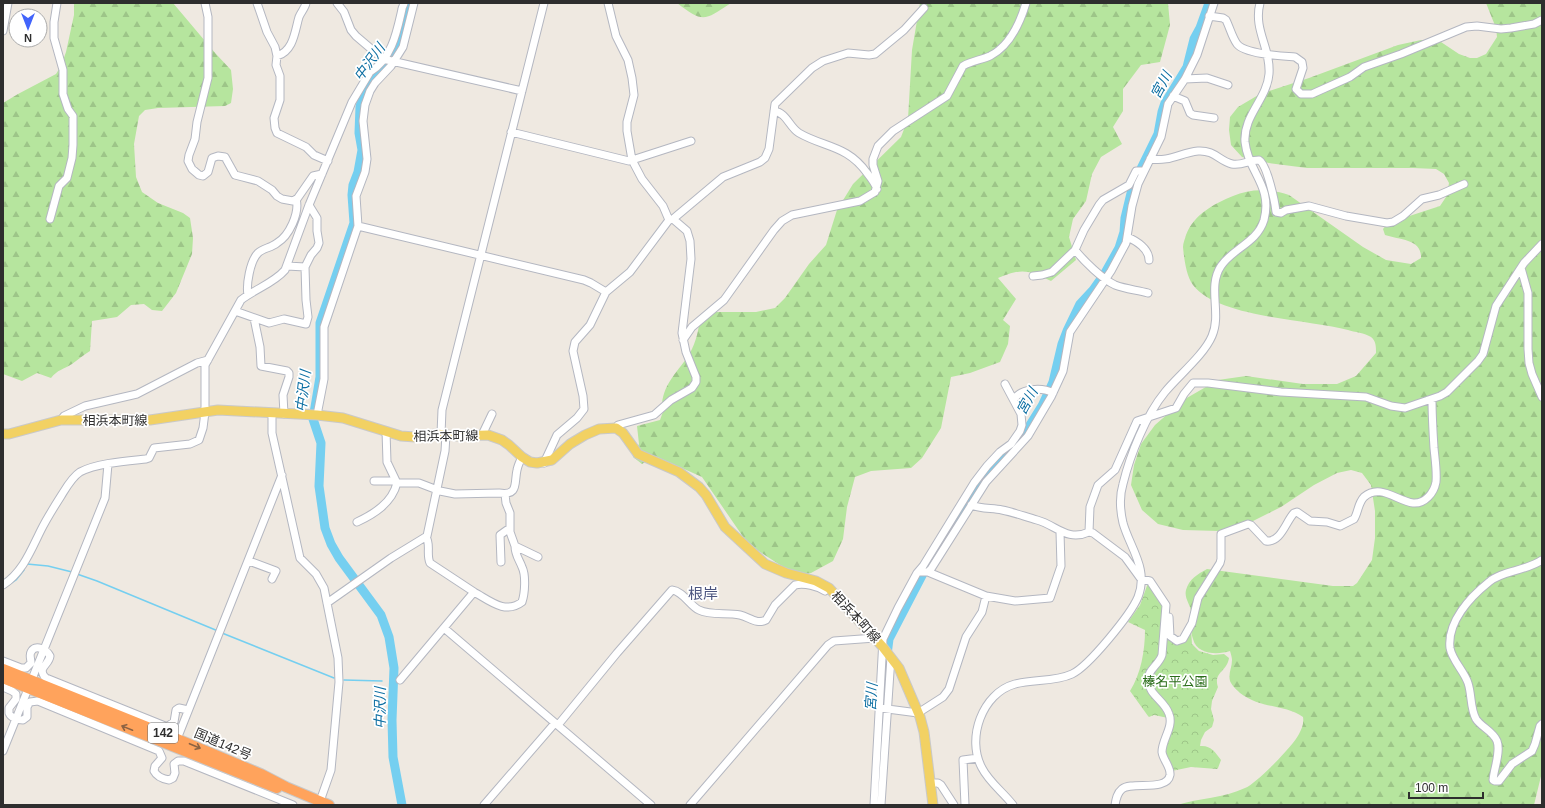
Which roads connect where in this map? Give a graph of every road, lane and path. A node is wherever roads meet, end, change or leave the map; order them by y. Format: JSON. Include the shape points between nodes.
{"nodes":[{"id":1,"x":8,"y":3,"type":"edge"},
{"id":2,"x":56,"y":3,"type":"edge"},
{"id":3,"x":205,"y":3,"type":"edge"},
{"id":4,"x":257,"y":3,"type":"edge"},
{"id":5,"x":306,"y":3,"type":"edge"},
{"id":6,"x":337,"y":3,"type":"edge"},
{"id":7,"x":404,"y":3,"type":"edge"},
{"id":8,"x":414,"y":3,"type":"edge"},
{"id":9,"x":544,"y":3,"type":"edge"},
{"id":10,"x":608,"y":3,"type":"edge"},
{"id":11,"x":1026,"y":3,"type":"edge"},
{"id":12,"x":1214,"y":3,"type":"edge"},
{"id":13,"x":1260,"y":3,"type":"edge"},
{"id":14,"x":924,"y":8,"type":"dead end"},
{"id":15,"x":1209,"y":16,"type":"junction"},
{"id":16,"x":1542,"y":20,"type":"edge"},
{"id":17,"x":3,"y":31,"type":"edge"},
{"id":18,"x":1268,"y":54,"type":"junction"},
{"id":19,"x":277,"y":56,"type":"junction"},
{"id":20,"x":388,"y":60,"type":"junction"},
{"id":21,"x":1185,"y":79,"type":"junction"},
{"id":22,"x":1228,"y":85,"type":"dead end"},
{"id":23,"x":522,"y":91,"type":"junction"},
{"id":24,"x":1173,"y":96,"type":"junction"},
{"id":25,"x":774,"y":111,"type":"junction"},
{"id":26,"x":1214,"y":118,"type":"dead end"},
{"id":27,"x":511,"y":132,"type":"junction"},
{"id":28,"x":691,"y":141,"type":"dead end"},
{"id":29,"x":1150,"y":159,"type":"junction"},
{"id":30,"x":632,"y":160,"type":"junction"},
{"id":31,"x":328,"y":161,"type":"junction"},
{"id":32,"x":1251,"y":161,"type":"junction"},
{"id":33,"x":1141,"y":171,"type":"junction"},
{"id":34,"x":322,"y":174,"type":"junction"},
{"id":35,"x":1464,"y":184,"type":"dead end"},
{"id":36,"x":877,"y":189,"type":"junction"},
{"id":37,"x":296,"y":199,"type":"junction"},
{"id":38,"x":309,"y":205,"type":"junction"},
{"id":39,"x":50,"y":219,"type":"dead end"},
{"id":40,"x":671,"y":220,"type":"junction"},
{"id":41,"x":358,"y":226,"type":"junction"},
{"id":42,"x":1127,"y":237,"type":"junction"},
{"id":43,"x":1542,"y":245,"type":"edge"},
{"id":44,"x":1076,"y":250,"type":"junction"},
{"id":45,"x":480,"y":256,"type":"junction"},
{"id":46,"x":1149,"y":260,"type":"dead end"},
{"id":47,"x":287,"y":266,"type":"junction"},
{"id":48,"x":305,"y":266,"type":"junction"},
{"id":49,"x":1521,"y":268,"type":"junction"},
{"id":50,"x":1033,"y":276,"type":"dead end"},
{"id":51,"x":1104,"y":277,"type":"junction"},
{"id":52,"x":606,"y":292,"type":"junction"},
{"id":53,"x":1148,"y":293,"type":"dead end"},
{"id":54,"x":248,"y":295,"type":"junction"},
{"id":55,"x":236,"y":311,"type":"junction"},
{"id":56,"x":254,"y":318,"type":"junction"},
{"id":57,"x":683,"y":340,"type":"junction"},
{"id":58,"x":208,"y":360,"type":"junction"},
{"id":59,"x":1005,"y":384,"type":"dead end"},
{"id":60,"x":1051,"y":391,"type":"junction"},
{"id":61,"x":1542,"y":396,"type":"edge"},
{"id":62,"x":1014,"y":399,"type":"junction"},
{"id":63,"x":1432,"y":399,"type":"junction"},
{"id":64,"x":205,"y":412,"type":"junction"},
{"id":65,"x":272,"y":414,"type":"junction"},
{"id":66,"x":284,"y":414,"type":"junction"},
{"id":67,"x":492,"y":414,"type":"dead end"},
{"id":68,"x":314,"y":415,"type":"junction"},
{"id":69,"x":1149,"y":417,"type":"junction"},
{"id":70,"x":61,"y":420,"type":"junction"},
{"id":71,"x":616,"y":428,"type":"junction"},
{"id":72,"x":386,"y":431,"type":"junction"},
{"id":73,"x":1024,"y":433,"type":"junction"},
{"id":74,"x":3,"y":434,"type":"edge"},
{"id":75,"x":443,"y":434,"type":"junction"},
{"id":76,"x":482,"y":435,"type":"junction"},
{"id":77,"x":522,"y":457,"type":"junction"},
{"id":78,"x":544,"y":463,"type":"junction"},
{"id":79,"x":108,"y":464,"type":"junction"},
{"id":80,"x":282,"y":475,"type":"junction"},
{"id":81,"x":374,"y":481,"type":"dead end"},
{"id":82,"x":397,"y":482,"type":"junction"},
{"id":83,"x":437,"y":490,"type":"junction"},
{"id":84,"x":505,"y":494,"type":"junction"},
{"id":85,"x":966,"y":507,"type":"junction"},
{"id":86,"x":357,"y":522,"type":"dead end"},
{"id":87,"x":510,"y":530,"type":"junction"},
{"id":88,"x":1060,"y":532,"type":"junction"},
{"id":89,"x":1089,"y":532,"type":"junction"},
{"id":90,"x":426,"y":537,"type":"junction"},
{"id":91,"x":515,"y":546,"type":"junction"},
{"id":92,"x":538,"y":557,"type":"dead end"},
{"id":93,"x":248,"y":560,"type":"junction"},
{"id":94,"x":1542,"y":560,"type":"edge"},
{"id":95,"x":501,"y":562,"type":"dead end"},
{"id":96,"x":923,"y":572,"type":"junction"},
{"id":97,"x":272,"y":579,"type":"dead end"},
{"id":98,"x":1141,"y":579,"type":"junction"},
{"id":99,"x":3,"y":585,"type":"edge"},
{"id":100,"x":474,"y":592,"type":"junction"},
{"id":101,"x":835,"y":594,"type":"junction"},
{"id":102,"x":986,"y":596,"type":"junction"},
{"id":103,"x":327,"y":603,"type":"junction"},
{"id":104,"x":1166,"y":609,"type":"junction"},
{"id":105,"x":444,"y":628,"type":"junction"},
{"id":106,"x":876,"y":638,"type":"junction"},
{"id":107,"x":44,"y":649,"type":"junction"},
{"id":108,"x":887,"y":652,"type":"junction"},
{"id":109,"x":3,"y":661,"type":"edge"},
{"id":110,"x":3,"y":669,"type":"edge"},
{"id":111,"x":3,"y":678,"type":"edge"},
{"id":112,"x":400,"y":680,"type":"dead end"},
{"id":113,"x":30,"y":684,"type":"junction"},
{"id":114,"x":3,"y":687,"type":"edge"},
{"id":115,"x":884,"y":709,"type":"junction"},
{"id":116,"x":188,"y":710,"type":"junction"},
{"id":117,"x":918,"y":713,"type":"junction"},
{"id":118,"x":16,"y":719,"type":"junction"},
{"id":119,"x":556,"y":724,"type":"junction"},
{"id":120,"x":1542,"y":724,"type":"edge"},
{"id":121,"x":177,"y":739,"type":"junction"},
{"id":122,"x":3,"y":751,"type":"edge"},
{"id":123,"x":978,"y":758,"type":"junction"},
{"id":124,"x":930,"y":783,"type":"junction"},
{"id":125,"x":323,"y":804,"type":"edge"},
{"id":126,"x":293,"y":805,"type":"edge"},
{"id":127,"x":484,"y":805,"type":"edge"},
{"id":128,"x":652,"y":805,"type":"edge"},
{"id":129,"x":690,"y":805,"type":"edge"},
{"id":130,"x":874,"y":805,"type":"edge"},
{"id":131,"x":881,"y":805,"type":"edge"},
{"id":132,"x":933,"y":805,"type":"edge"},
{"id":133,"x":954,"y":805,"type":"edge"},
{"id":134,"x":965,"y":805,"type":"edge"},
{"id":135,"x":1012,"y":805,"type":"edge"},
{"id":136,"x":1115,"y":805,"type":"edge"}],
"edges":[{"from":1,"to":17,"type":"street"},
{"from":2,"to":39,"type":"street","via":[[54,38],[63,70],[63,94],[73,116],[73,145],[67,178],[59,186]]},
{"from":3,"to":37,"type":"street","via":[[208,17],[208,78],[195,139],[188,155],[188,164],[203,176],[208,172],[212,158],[225,157],[235,175],[261,183],[282,199]]},
{"from":4,"to":19,"type":"street"},
{"from":5,"to":19,"type":"street","via":[[300,13],[293,40],[286,51]]},
{"from":6,"to":20,"type":"street","via":[[356,36]]},
{"from":7,"to":20,"type":"street"},
{"from":8,"to":20,"type":"street","via":[[403,47]]},
{"from":9,"to":23,"type":"street"},
{"from":10,"to":30,"type":"street","via":[[616,36],[628,60],[632,78],[634,95],[627,131]]},
{"from":11,"to":36,"type":"street","via":[[1006,44],[988,57],[963,66],[947,96],[898,128],[878,146],[873,159],[878,181]]},
{"from":12,"to":15,"type":"street"},
{"from":13,"to":18,"type":"street","via":[[1259,29]]},
{"from":14,"to":25,"type":"street","via":[[904,30],[875,54],[848,53],[816,64],[777,101]]},
{"from":15,"to":18,"type":"street","via":[[1226,20],[1237,44],[1242,48],[1250,52]]},
{"from":15,"to":21,"type":"street","via":[[1197,55]]},
{"from":16,"to":18,"type":"street","via":[[1534,24],[1501,29],[1466,27],[1364,67],[1350,77],[1306,95],[1296,89],[1303,68],[1302,62],[1295,57]]},
{"from":18,"to":32,"type":"street","via":[[1267,84],[1246,131],[1246,145]]},
{"from":19,"to":31,"type":"street","via":[[276,65],[281,83],[280,100],[274,118],[277,133]]},
{"from":20,"to":23,"type":"street"},
{"from":20,"to":31,"type":"street","via":[[370,72],[354,97]]},
{"from":20,"to":41,"type":"street","via":[[391,66],[375,83],[365,105],[363,121],[367,159],[356,196]]},
{"from":21,"to":22,"type":"street","via":[[1207,78]]},
{"from":21,"to":24,"type":"street"},
{"from":23,"to":27,"type":"street"},
{"from":24,"to":26,"type":"street","via":[[1185,102],[1193,115]]},
{"from":24,"to":29,"type":"street","via":[[1166,109],[1161,137]]},
{"from":25,"to":36,"type":"street","via":[[783,114],[800,133],[854,158],[861,164]]},
{"from":25,"to":40,"type":"street","via":[[768,149],[764,158],[723,177]]},
{"from":27,"to":30,"type":"street"},
{"from":27,"to":45,"type":"street"},
{"from":28,"to":30,"type":"street"},
{"from":29,"to":32,"type":"street","via":[[1165,160],[1199,151],[1213,153],[1230,164]]},
{"from":29,"to":33,"type":"street"},
{"from":30,"to":40,"type":"street"},
{"from":31,"to":34,"type":"street"},
{"from":32,"to":35,"type":"street","via":[[1262,161],[1274,197],[1276,212],[1281,213],[1309,206],[1387,223],[1403,216],[1422,199]]},
{"from":32,"to":69,"type":"street","via":[[1265,192],[1263,222],[1254,237],[1226,259],[1218,271],[1214,288],[1216,320],[1209,342],[1165,392]]},
{"from":33,"to":42,"type":"street"},
{"from":33,"to":44,"type":"street","via":[[1133,174],[1129,185],[1099,205]]},
{"from":34,"to":37,"type":"street","via":[[310,178]]},
{"from":34,"to":38,"type":"street"},
{"from":36,"to":57,"type":"street","via":[[860,201],[803,212],[782,221],[724,300],[692,327]]},
{"from":37,"to":54,"type":"street","via":[[294,220],[283,239],[276,245],[260,251],[254,259],[247,285]]},
{"from":38,"to":47,"type":"street"},
{"from":38,"to":48,"type":"street","via":[[317,218],[319,243]]},
{"from":40,"to":52,"type":"street","via":[[630,272]]},
{"from":40,"to":57,"type":"street","via":[[686,231],[691,247],[682,328]]},
{"from":41,"to":45,"type":"street"},
{"from":41,"to":68,"type":"street","via":[[324,327],[324,379]]},
{"from":42,"to":46,"type":"street","via":[[1143,247],[1149,255]]},
{"from":42,"to":51,"type":"street","via":[[1117,262]]},
{"from":43,"to":49,"type":"street"},
{"from":44,"to":50,"type":"street","via":[[1052,272]]},
{"from":44,"to":51,"type":"street"},
{"from":45,"to":52,"type":"street","via":[[584,280]]},
{"from":45,"to":75,"type":"street","via":[[442,410]]},
{"from":47,"to":48,"type":"street"},
{"from":47,"to":54,"type":"street","via":[[280,275]]},
{"from":48,"to":56,"type":"street","via":[[308,316],[306,324],[284,320],[269,323]]},
{"from":49,"to":61,"type":"street","via":[[1528,293],[1529,363]]},
{"from":49,"to":63,"type":"street","via":[[1496,306],[1483,354],[1447,392]]},
{"from":51,"to":53,"type":"street","via":[[1115,285]]},
{"from":51,"to":60,"type":"street","via":[[1070,332],[1063,371]]},
{"from":52,"to":78,"type":"street","via":[[590,325],[573,347],[584,409],[557,435]]},
{"from":54,"to":55,"type":"street","via":[[241,300]]},
{"from":55,"to":56,"type":"street"},
{"from":55,"to":58,"type":"street"},
{"from":56,"to":66,"type":"street","via":[[261,366],[289,373],[283,394]]},
{"from":57,"to":71,"type":"street","via":[[696,378],[692,388],[670,400],[654,415]]},
{"from":58,"to":64,"type":"street","via":[[205,365]]},
{"from":58,"to":70,"type":"street","via":[[197,363],[137,394],[85,406]]},
{"from":59,"to":62,"type":"street"},
{"from":60,"to":62,"type":"street","via":[[1022,391]]},
{"from":60,"to":73,"type":"street"},
{"from":62,"to":73,"type":"street","via":[[1023,421]]},
{"from":63,"to":69,"type":"street","via":[[1405,408],[1366,397],[1193,383],[1176,408]]},
{"from":63,"to":104,"type":"street","via":[[1436,476],[1433,491],[1428,498],[1414,503],[1390,493],[1371,493],[1361,501],[1354,519],[1340,526],[1310,521],[1294,512],[1282,532],[1270,541],[1266,541],[1248,524],[1221,534],[1220,563],[1198,598],[1190,628],[1183,639],[1177,641],[1170,636],[1169,613]]},
{"from":64,"to":65,"type":"main road","name":"相浜本町線","via":[[218,410]]},
{"from":64,"to":70,"type":"main road","name":"相浜本町線","via":[[150,420]]},
{"from":64,"to":79,"type":"street","via":[[199,440],[190,444],[154,448],[146,459]]},
{"from":65,"to":66,"type":"main road","name":"相浜本町線"},
{"from":65,"to":80,"type":"street","via":[[272,433]]},
{"from":66,"to":68,"type":"main road","name":"相浜本町線"},
{"from":67,"to":76,"type":"street"},
{"from":68,"to":72,"type":"main road","name":"相浜本町線","via":[[343,418]]},
{"from":69,"to":89,"type":"street","via":[[1137,420],[1115,470],[1098,485],[1090,507]]},
{"from":69,"to":98,"type":"street","via":[[1125,476],[1120,503],[1124,526],[1140,565]]},
{"from":70,"to":74,"type":"main road","name":"相浜本町線"},
{"from":71,"to":78,"type":"main road","via":[[599,429],[584,435],[555,458]]},
{"from":71,"to":101,"type":"main road","name":"相浜本町線","via":[[623,433],[638,454],[679,472],[699,486],[724,527],[760,560],[778,570],[821,583]]},
{"from":72,"to":75,"type":"main road","name":"相浜本町線","via":[[406,436]]},
{"from":72,"to":82,"type":"street","via":[[388,462]]},
{"from":73,"to":85,"type":"street"},
{"from":75,"to":76,"type":"main road","name":"相浜本町線"},
{"from":75,"to":83,"type":"street","via":[[445,451]]},
{"from":76,"to":77,"type":"main road","name":"相浜本町線","via":[[502,440]]},
{"from":77,"to":78,"type":"main road","name":"相浜本町線","via":[[534,463]]},
{"from":77,"to":84,"type":"street","via":[[514,490]]},
{"from":79,"to":99,"type":"street","via":[[80,472],[72,480],[48,517],[23,565]]},
{"from":79,"to":107,"type":"street","via":[[104,498]]},
{"from":80,"to":93,"type":"street"},
{"from":80,"to":103,"type":"street","via":[[300,558],[322,583]]},
{"from":81,"to":82,"type":"street"},
{"from":82,"to":83,"type":"street","via":[[419,484]]},
{"from":82,"to":86,"type":"street","via":[[390,499],[378,511]]},
{"from":83,"to":84,"type":"street","via":[[454,494]]},
{"from":83,"to":90,"type":"street"},
{"from":84,"to":87,"type":"street","via":[[510,512]]},
{"from":85,"to":88,"type":"street","via":[[1004,510],[1039,520]]},
{"from":85,"to":96,"type":"street"},
{"from":87,"to":91,"type":"street"},
{"from":87,"to":95,"type":"street","via":[[500,535]]},
{"from":88,"to":89,"type":"street","via":[[1081,536]]},
{"from":88,"to":102,"type":"street","via":[[1061,566],[1050,598],[1015,601]]},
{"from":89,"to":98,"type":"street","via":[[1094,533],[1125,557]]},
{"from":90,"to":100,"type":"street","via":[[430,563]]},
{"from":90,"to":103,"type":"street"},
{"from":91,"to":92,"type":"street"},
{"from":91,"to":100,"type":"street","via":[[516,557],[523,568],[522,602],[502,607]]},
{"from":93,"to":97,"type":"street","via":[[276,571]]},
{"from":93,"to":116,"type":"street"},
{"from":94,"to":120,"type":"street","via":[[1534,565],[1497,576],[1468,601],[1451,632],[1450,648],[1468,683],[1476,720],[1498,742],[1493,770],[1495,782],[1499,781],[1512,764],[1532,751]]},
{"from":96,"to":102,"type":"street"},
{"from":96,"to":108,"type":"street","via":[[906,594],[885,632]]},
{"from":98,"to":104,"type":"street","via":[[1150,581]]},
{"from":98,"to":123,"type":"street","via":[[1140,592],[1132,608],[1083,667],[1067,676],[1014,684],[992,697],[985,707],[979,725],[976,748]]},
{"from":100,"to":105,"type":"street"},
{"from":101,"to":106,"type":"main road","name":"相浜本町線"},
{"from":101,"to":119,"type":"street","via":[[832,595],[816,586],[795,585],[775,605],[766,620],[759,622],[738,614],[700,611],[677,591],[672,590]]},
{"from":102,"to":117,"type":"street","via":[[982,612],[966,637],[949,689],[943,697]]},
{"from":103,"to":125,"type":"street","via":[[339,672],[331,773]]},
{"from":104,"to":136,"type":"street","via":[[1162,655],[1151,670],[1148,681],[1151,690],[1169,714],[1170,724],[1162,754],[1170,775],[1161,784],[1124,787],[1118,794]]},
{"from":105,"to":112,"type":"street"},
{"from":105,"to":119,"type":"street"},
{"from":106,"to":108,"type":"main road","name":"相浜本町線"},
{"from":106,"to":129,"type":"street","via":[[834,641],[828,645]]},
{"from":107,"to":109,"type":"street","via":[[37,648],[31,651],[31,662],[26,668]]},
{"from":107,"to":113,"type":"street"},
{"from":107,"to":116,"type":"street","via":[[50,656],[49,662],[42,670],[46,678],[165,726],[174,722],[176,710]]},
{"from":108,"to":115,"type":"street"},
{"from":108,"to":115,"type":"street"},
{"from":108,"to":117,"type":"main road","name":"相浜本町線","via":[[902,674]]},
{"from":110,"to":113,"type":"highway","name":"国道142号","number":"142"},
{"from":111,"to":113,"type":"highway","name":"国道142号","number":"142"},
{"from":113,"to":118,"type":"street"},
{"from":113,"to":121,"type":"highway","name":"国道142号","number":"142"},
{"from":125,"to":113,"type":"highway","name":"国道142号","number":"142","one_way":true,"via":[[260,782]]},
{"from":114,"to":118,"type":"street","via":[[16,694],[16,699],[9,710],[10,716]]},
{"from":115,"to":117,"type":"street"},
{"from":115,"to":130,"type":"street"},
{"from":115,"to":131,"type":"street"},
{"from":116,"to":121,"type":"street"},
{"from":117,"to":124,"type":"main road","name":"相浜本町線","via":[[924,732]]},
{"from":118,"to":122,"type":"street"},
{"from":118,"to":126,"type":"street","via":[[25,719],[28,715],[28,704],[31,701],[38,701],[159,751],[162,758],[155,766],[154,772],[161,778],[173,778],[174,764],[184,761]]},
{"from":119,"to":127,"type":"street"},
{"from":119,"to":128,"type":"street"},
{"from":121,"to":125,"type":"highway","name":"国道142号","number":"142","one_way":true,"via":[[261,774]]},
{"from":123,"to":134,"type":"street","via":[[963,760]]},
{"from":123,"to":135,"type":"street","via":[[988,777]]},
{"from":124,"to":132,"type":"main road","name":"相浜本町線"},
{"from":124,"to":133,"type":"street","via":[[941,785]]}]}
